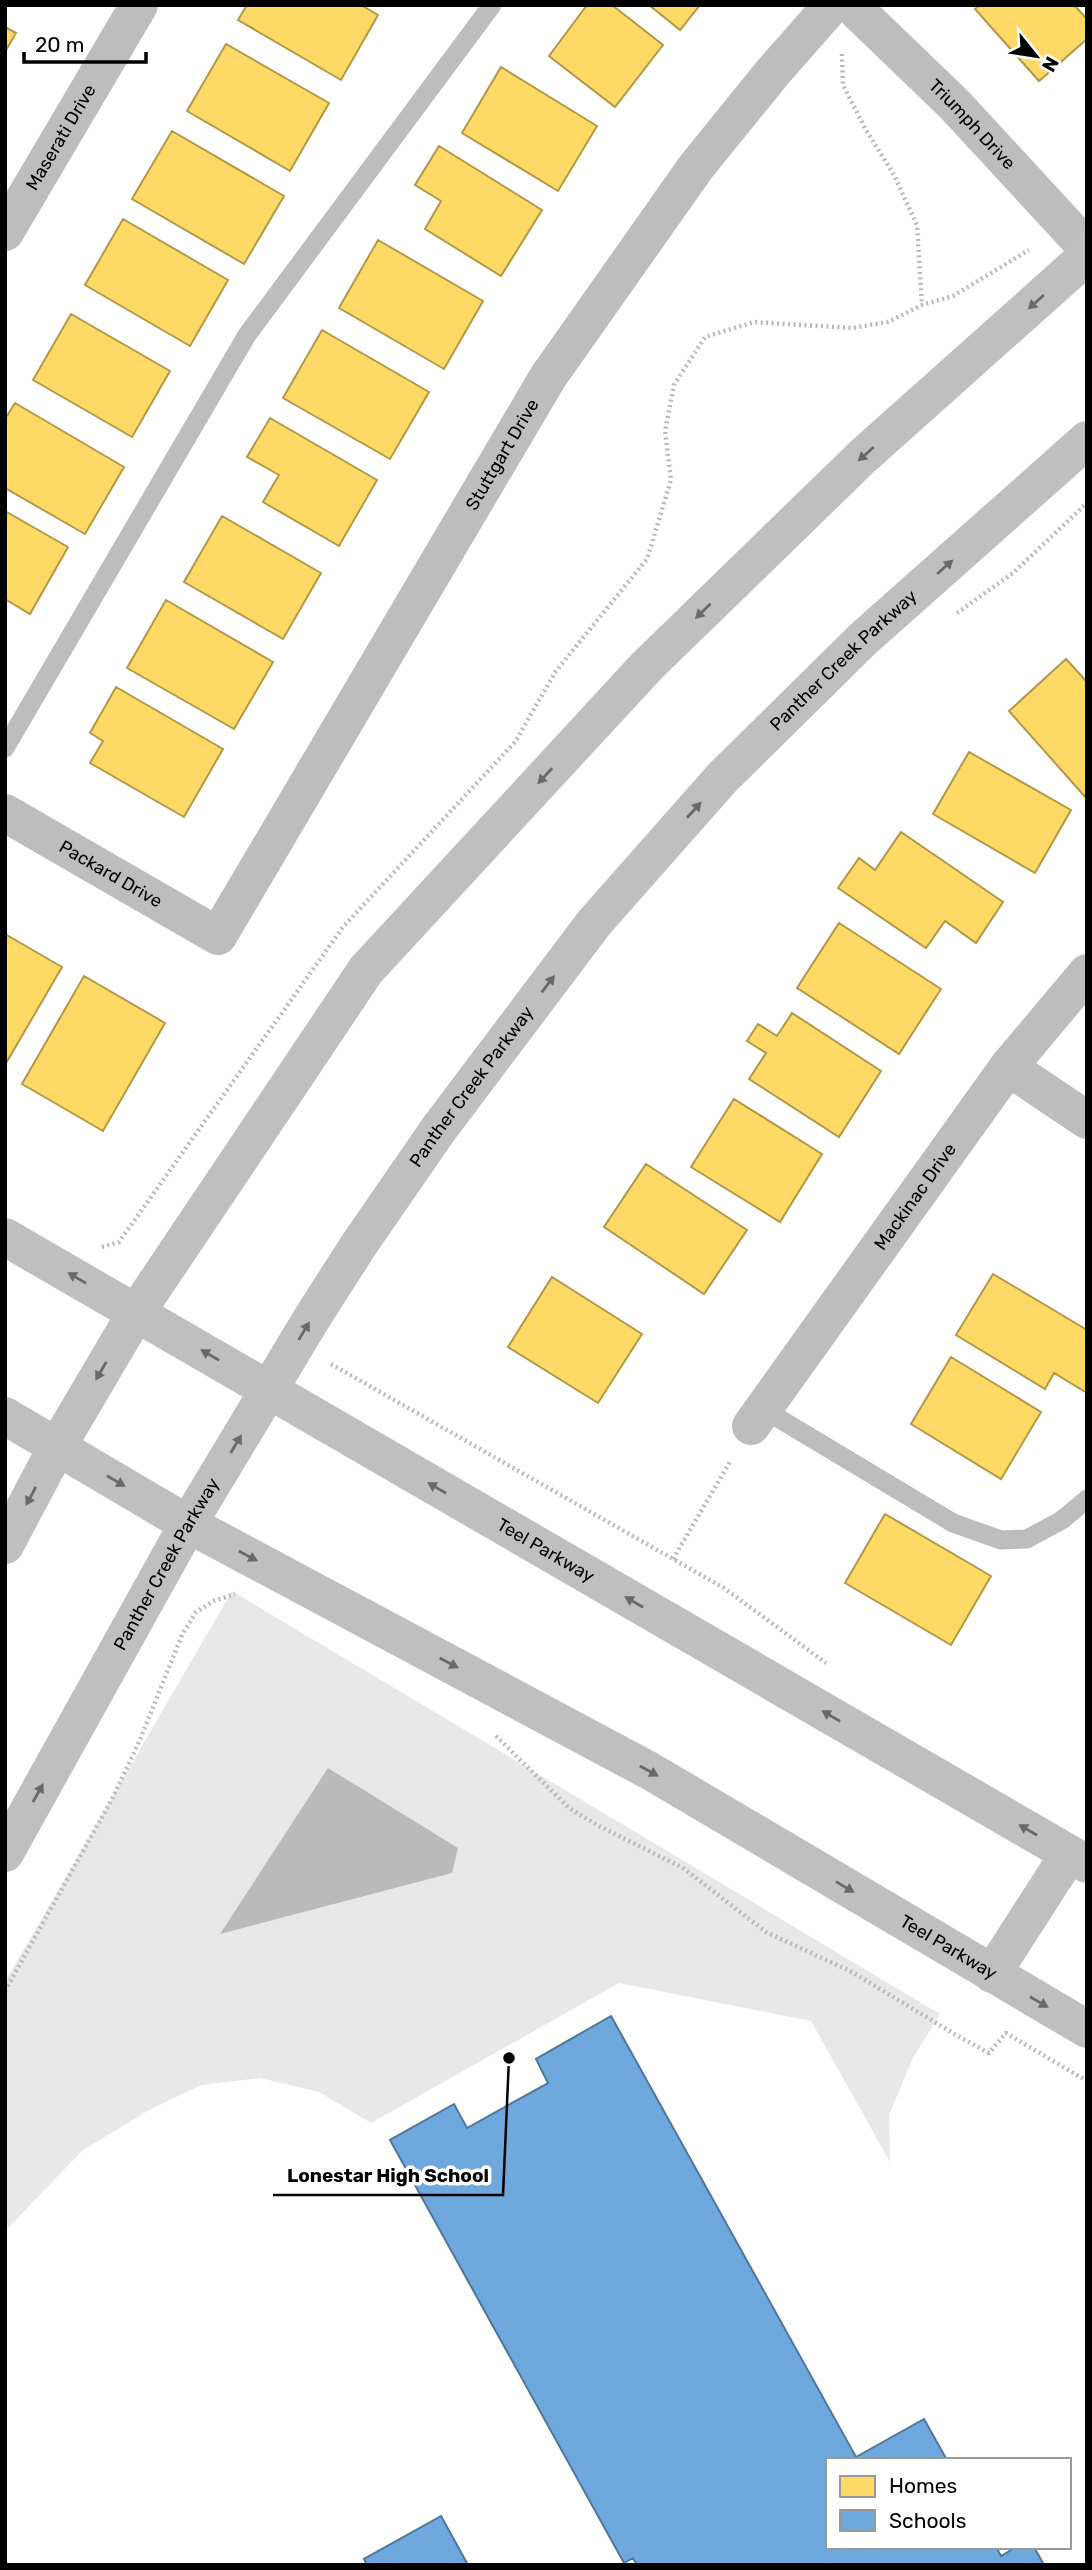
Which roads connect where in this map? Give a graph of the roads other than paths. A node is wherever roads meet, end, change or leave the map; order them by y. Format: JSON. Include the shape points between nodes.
{"nodes":[{"id":1,"x":139,"y":5,"type":"edge"},
{"id":2,"x":492,"y":5,"type":"edge"},
{"id":3,"x":832,"y":5,"type":"edge"},
{"id":4,"x":851,"y":5,"type":"edge"},
{"id":5,"x":5,"y":232,"type":"edge"},
{"id":6,"x":1087,"y":248,"type":"edge"},
{"id":7,"x":1087,"y":256,"type":"edge"},
{"id":8,"x":1087,"y":440,"type":"edge"},
{"id":9,"x":5,"y":748,"type":"edge"},
{"id":10,"x":5,"y":813,"type":"edge"},
{"id":11,"x":218,"y":936,"type":"joint"},
{"id":12,"x":1087,"y":974,"type":"edge"},
{"id":13,"x":1007,"y":1067,"type":"junction"},
{"id":14,"x":1087,"y":1120,"type":"edge"},
{"id":15,"x":5,"y":1237,"type":"edge"},
{"id":16,"x":136,"y":1312,"type":"junction"},
{"id":17,"x":269,"y":1390,"type":"junction"},
{"id":18,"x":5,"y":1416,"type":"edge"},
{"id":19,"x":757,"y":1418,"type":"joint"},
{"id":20,"x":57,"y":1447,"type":"junction"},
{"id":21,"x":1087,"y":1499,"type":"edge"},
{"id":22,"x":188,"y":1524,"type":"junction"},
{"id":23,"x":5,"y":1545,"type":"edge"},
{"id":24,"x":5,"y":1853,"type":"edge"},
{"id":25,"x":1078,"y":1859,"type":"edge"},
{"id":26,"x":992,"y":1974,"type":"junction"},
{"id":27,"x":1087,"y":2029,"type":"edge"}],
"edges":[{"from":1,"to":5,"type":"street","name":"Maserati Drive"},
{"from":2,"to":9,"type":"lane","via":[[247,335]]},
{"from":3,"to":11,"type":"street","name":"Stuttgart Drive","via":[[696,167],[548,377]]},
{"from":4,"to":6,"type":"street","name":"Triumph Drive","via":[[954,104]]},
{"from":7,"to":16,"type":"main road","one_way":true,"via":[[862,457],[647,666],[366,970]]},
{"from":17,"to":8,"type":"main road","name":"Panther Creek Parkway","one_way":true,"via":[[352,1256],[424,1152],[594,923],[722,778],[863,639]]},
{"from":10,"to":11,"type":"street","name":"Packard Drive"},
{"from":12,"to":13,"type":"street","name":"Mackinac Drive"},
{"from":13,"to":14,"type":"street"},
{"from":13,"to":19,"type":"street","name":"Mackinac Drive"},
{"from":16,"to":15,"type":"main road","name":"Teel Parkway","one_way":true},
{"from":17,"to":16,"type":"main road","name":"Teel Parkway","one_way":true},
{"from":16,"to":20,"type":"main road","one_way":true},
{"from":22,"to":17,"type":"main road","name":"Panther Creek Parkway","one_way":true},
{"from":25,"to":17,"type":"main road","name":"Teel Parkway","one_way":true},
{"from":18,"to":20,"type":"main road","name":"Teel Parkway"},
{"from":19,"to":21,"type":"lane","via":[[953,1522],[1001,1540],[1027,1539],[1062,1520]]},
{"from":20,"to":22,"type":"main road","name":"Teel Parkway","one_way":true},
{"from":20,"to":23,"type":"main road","one_way":true},
{"from":24,"to":22,"type":"main road","name":"Panther Creek Parkway","one_way":true},
{"from":22,"to":26,"type":"main road","name":"Teel Parkway","one_way":true,"via":[[650,1771]]},
{"from":25,"to":26,"type":"main road"},
{"from":26,"to":27,"type":"main road","name":"Teel Parkway","one_way":true}]}
